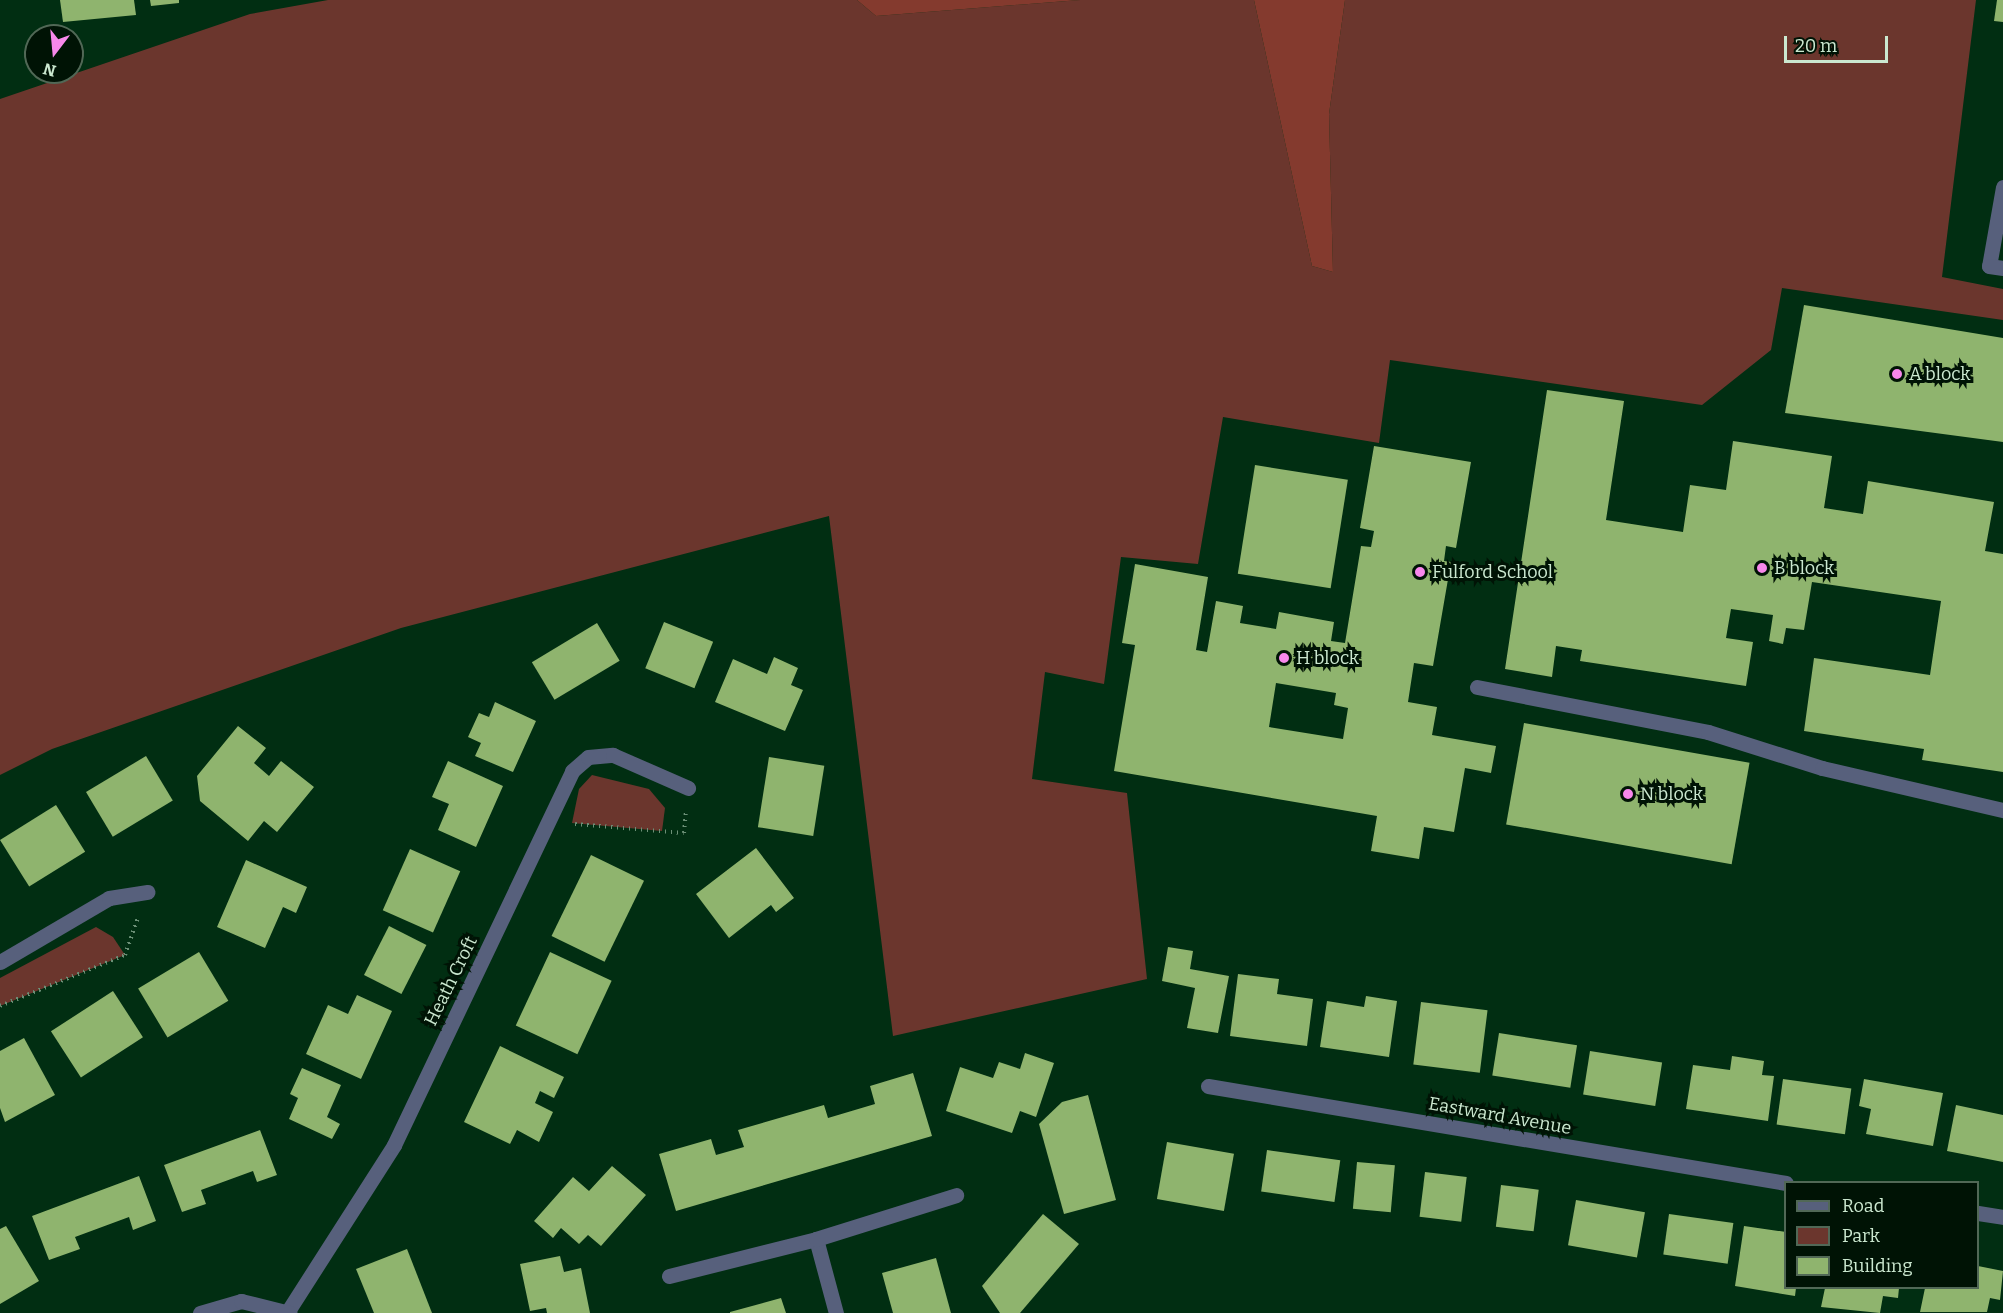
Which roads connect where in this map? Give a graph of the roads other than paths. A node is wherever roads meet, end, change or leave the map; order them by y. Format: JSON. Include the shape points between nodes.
{"nodes":[{"id":1,"x":2003,"y":187,"type":"edge"},
{"id":2,"x":2003,"y":268,"type":"edge"},
{"id":3,"x":1477,"y":687,"type":"dead end"},
{"id":4,"x":688,"y":788,"type":"road end"},
{"id":5,"x":2003,"y":810,"type":"edge"},
{"id":6,"x":148,"y":892,"type":"road end"},
{"id":7,"x":0,"y":962,"type":"edge"},
{"id":8,"x":1208,"y":1086,"type":"dead end"},
{"id":9,"x":1784,"y":1183,"type":"edge"},
{"id":10,"x":956,"y":1195,"type":"dead end"},
{"id":11,"x":1979,"y":1213,"type":"edge"},
{"id":12,"x":2003,"y":1217,"type":"edge"},
{"id":13,"x":816,"y":1239,"type":"junction"},
{"id":14,"x":669,"y":1276,"type":"dead end"},
{"id":15,"x":289,"y":1312,"type":"edge"},
{"id":16,"x":200,"y":1313,"type":"edge"},
{"id":17,"x":836,"y":1313,"type":"edge"}],
"edges":[{"from":1,"to":2,"type":"street","via":[[1989,266]]},
{"from":3,"to":5,"type":"street","via":[[1708,732],[1822,768]]},
{"from":4,"to":15,"type":"street","name":"Heath Croft","via":[[613,755],[588,757],[572,771],[394,1144]]},
{"from":6,"to":7,"type":"street","via":[[110,898]]},
{"from":8,"to":9,"type":"street","name":"Eastward Avenue"},
{"from":10,"to":13,"type":"street"},
{"from":11,"to":12,"type":"street"},
{"from":13,"to":14,"type":"street"},
{"from":13,"to":17,"type":"street"},
{"from":15,"to":16,"type":"street","via":[[241,1301]]}]}
